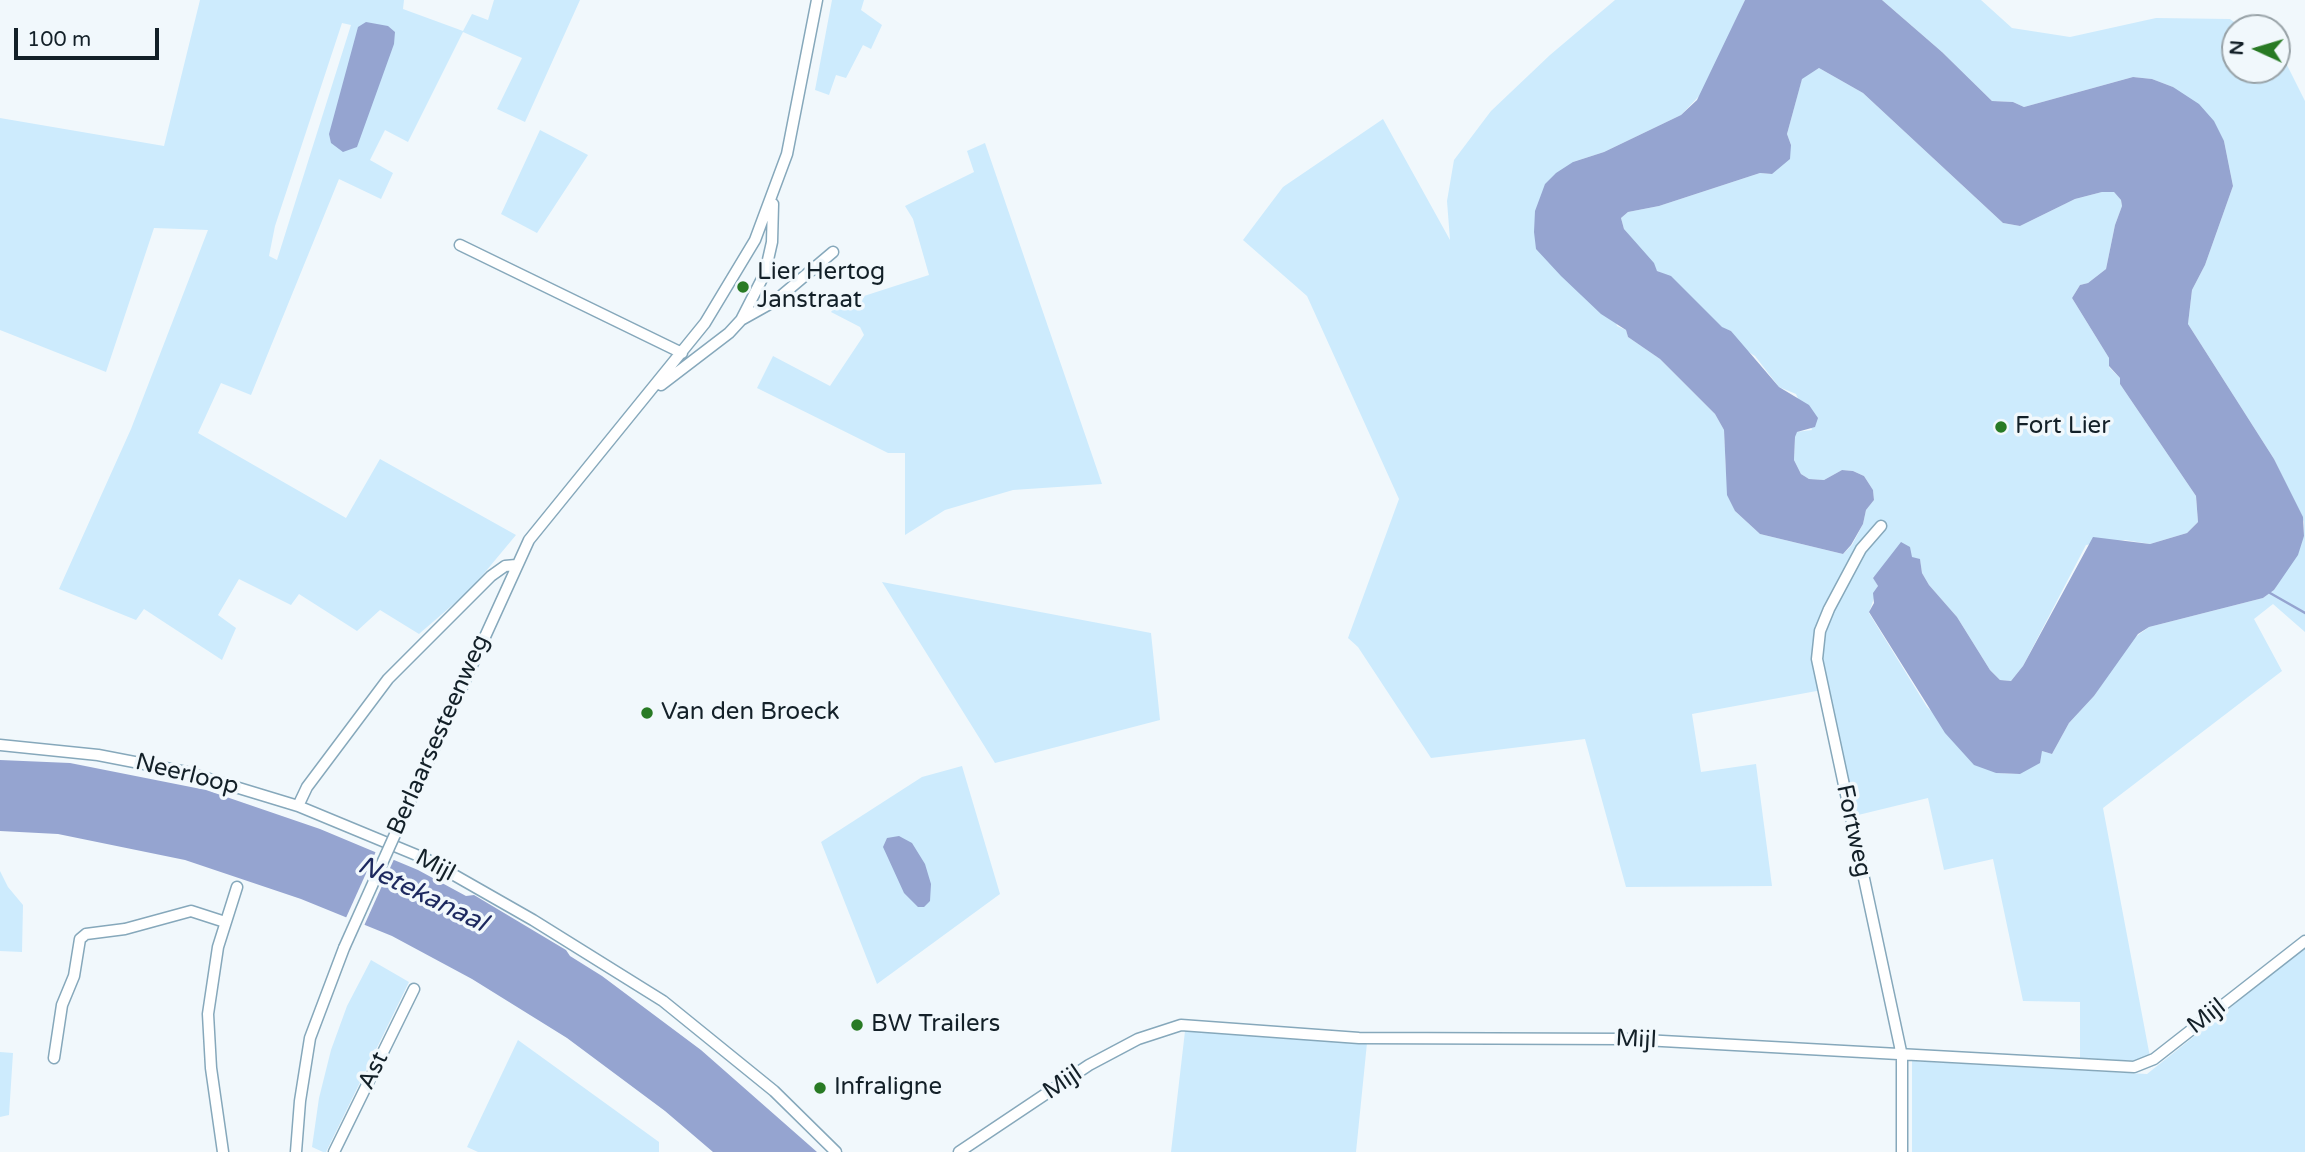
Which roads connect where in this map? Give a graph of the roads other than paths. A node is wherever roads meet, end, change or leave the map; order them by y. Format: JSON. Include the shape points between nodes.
{"nodes":[{"id":1,"x":817,"y":0,"type":"edge"},
{"id":2,"x":772,"y":201,"type":"junction"},
{"id":3,"x":460,"y":245,"type":"dead end"},
{"id":4,"x":833,"y":253,"type":"dead end"},
{"id":5,"x":741,"y":320,"type":"junction"},
{"id":6,"x":682,"y":353,"type":"junction"},
{"id":7,"x":648,"y":395,"type":"junction"},
{"id":8,"x":1881,"y":526,"type":"dead end"},
{"id":9,"x":516,"y":565,"type":"junction"},
{"id":10,"x":0,"y":746,"type":"edge"},
{"id":11,"x":298,"y":806,"type":"junction"},
{"id":12,"x":367,"y":833,"type":"joint"},
{"id":13,"x":237,"y":887,"type":"dead end"},
{"id":14,"x":225,"y":922,"type":"junction"},
{"id":15,"x":2305,"y":941,"type":"edge"},
{"id":16,"x":414,"y":989,"type":"dead end"},
{"id":17,"x":1902,"y":1056,"type":"junction"},
{"id":18,"x":54,"y":1058,"type":"dead end"},
{"id":19,"x":223,"y":1152,"type":"edge"},
{"id":20,"x":296,"y":1152,"type":"edge"},
{"id":21,"x":334,"y":1152,"type":"edge"},
{"id":22,"x":836,"y":1152,"type":"edge"},
{"id":23,"x":959,"y":1152,"type":"edge"},
{"id":24,"x":1902,"y":1152,"type":"edge"}],
"edges":[{"from":1,"to":2,"type":"street","name":"Berlaarsesteenweg","via":[[787,155]]},
{"from":2,"to":5,"type":"street","name":"Berlaarsesteenweg","via":[[772,242],[765,274]]},
{"from":2,"to":6,"type":"street","name":"Berlaarsesteenweg","via":[[729,289]]},
{"from":3,"to":6,"type":"street"},
{"from":4,"to":5,"type":"street","name":"Berlaarsesteenweg","via":[[775,301]]},
{"from":5,"to":7,"type":"street","name":"Berlaarsesteenweg"},
{"from":6,"to":7,"type":"street","name":"Berlaarsesteenweg"},
{"from":7,"to":9,"type":"street","name":"Berlaarsesteenweg","via":[[546,517]]},
{"from":8,"to":17,"type":"street","name":"Fortweg","via":[[1861,550],[1829,609],[1820,631],[1817,659]]},
{"from":9,"to":11,"type":"street","via":[[505,566],[491,576],[388,679]]},
{"from":9,"to":20,"type":"street","name":"Berlaarsesteenweg","bridge":true,"via":[[344,948],[310,1038]]},
{"from":10,"to":11,"type":"street","name":"Neerloop","via":[[143,763]]},
{"from":11,"to":12,"type":"street","name":"Neerloop"},
{"from":12,"to":22,"type":"street","name":"Mijl","via":[[426,859],[663,1001],[774,1091]]},
{"from":13,"to":14,"type":"street"},
{"from":14,"to":18,"type":"street","via":[[191,911],[86,934],[80,939],[74,976],[63,1001]]},
{"from":14,"to":19,"type":"street","via":[[208,1014]]},
{"from":15,"to":17,"type":"street","name":"Mijl","via":[[2146,1063],[2134,1067]]},
{"from":16,"to":21,"type":"street","name":"Ast"},
{"from":17,"to":23,"type":"street","name":"Mijl","via":[[1626,1039],[1359,1038],[1181,1026],[1117,1049]]},
{"from":17,"to":24,"type":"street","name":"Fortweg"}]}
